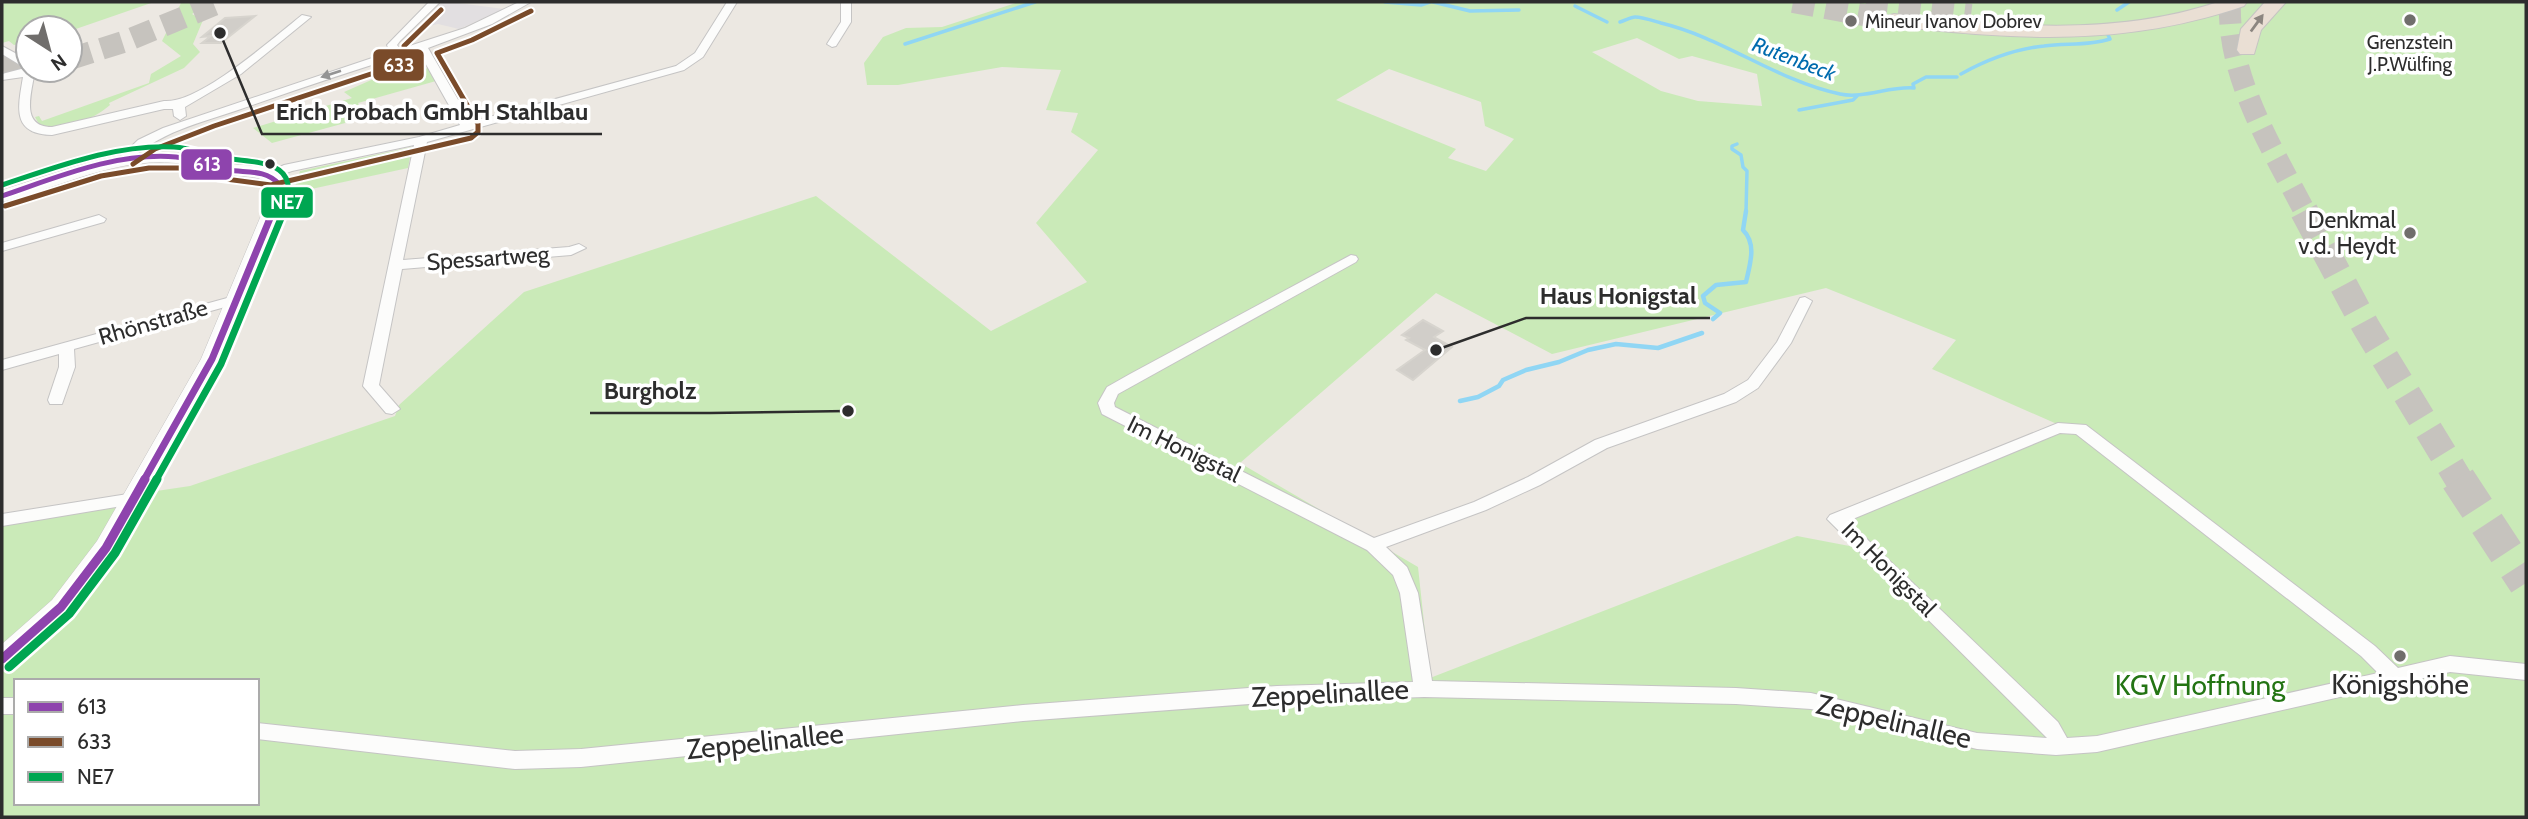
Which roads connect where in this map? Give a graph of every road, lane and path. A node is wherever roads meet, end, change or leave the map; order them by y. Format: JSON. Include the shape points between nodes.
{"nodes":[{"id":1,"x":435,"y":2,"type":"edge"},
{"id":2,"x":526,"y":2,"type":"edge"},
{"id":3,"x":732,"y":2,"type":"edge"},
{"id":4,"x":846,"y":2,"type":"edge"},
{"id":5,"x":2199,"y":2,"type":"edge"},
{"id":6,"x":2237,"y":2,"type":"edge"},
{"id":7,"x":2276,"y":2,"type":"edge"},
{"id":8,"x":1971,"y":15,"type":"tunnel mouth"},
{"id":9,"x":306,"y":17,"type":"dead end"},
{"id":10,"x":1894,"y":20,"type":"tunnel mouth"},
{"id":11,"x":832,"y":44,"type":"dead end"},
{"id":12,"x":422,"y":47,"type":"junction"},
{"id":13,"x":2247,"y":50,"type":"dead end"},
{"id":14,"x":397,"y":54,"type":"junction"},
{"id":15,"x":27,"y":84,"type":"edge"},
{"id":16,"x":179,"y":106,"type":"junction"},
{"id":17,"x":468,"y":128,"type":"junction"},
{"id":18,"x":158,"y":136,"type":"junction"},
{"id":19,"x":421,"y":140,"type":"junction"},
{"id":20,"x":122,"y":161,"type":"junction"},
{"id":21,"x":270,"y":175,"type":"junction"},
{"id":22,"x":2,"y":196,"type":"edge"},
{"id":23,"x":99,"y":219,"type":"dead end"},
{"id":24,"x":2,"y":247,"type":"edge"},
{"id":25,"x":579,"y":248,"type":"dead end"},
{"id":26,"x":1350,"y":259,"type":"dead end"},
{"id":27,"x":396,"y":265,"type":"junction"},
{"id":28,"x":238,"y":299,"type":"junction"},
{"id":29,"x":1805,"y":301,"type":"dead end"},
{"id":30,"x":67,"y":346,"type":"junction"},
{"id":31,"x":2,"y":365,"type":"edge"},
{"id":32,"x":56,"y":400,"type":"dead end"},
{"id":33,"x":392,"y":409,"type":"dead end"},
{"id":34,"x":134,"y":499,"type":"junction"},
{"id":35,"x":2,"y":520,"type":"edge"},
{"id":36,"x":1373,"y":545,"type":"junction"},
{"id":37,"x":2,"y":659,"type":"edge"},
{"id":38,"x":2526,"y":672,"type":"edge"},
{"id":39,"x":2394,"y":676,"type":"junction"},
{"id":40,"x":1423,"y":688,"type":"junction"},
{"id":41,"x":259,"y":731,"type":"edge"},
{"id":42,"x":2056,"y":747,"type":"junction"}],
"edges":[{"from":1,"to":14,"type":"street","via":[[396,39],[392,46]]},
{"from":2,"to":12,"type":"street"},
{"from":3,"to":17,"type":"street","via":[[699,55],[680,68]]},
{"from":4,"to":11,"type":"street","via":[[846,22]]},
{"from":5,"to":8,"type":"highway","via":[[2106,16]]},
{"from":6,"to":10,"type":"highway","via":[[2162,22],[2072,31],[1986,30]]},
{"from":13,"to":7,"type":"highway","one_way":true,"via":[[2251,29]]},
{"from":9,"to":16,"type":"street","via":[[237,72]]},
{"from":12,"to":14,"type":"street"},
{"from":12,"to":17,"type":"street"},
{"from":14,"to":18,"type":"street","one_way":true},
{"from":15,"to":16,"type":"street","via":[[23,106],[28,121],[40,131],[164,105]]},
{"from":16,"to":18,"type":"street","via":[[180,116]]},
{"from":17,"to":19,"type":"street"},
{"from":18,"to":20,"type":"street"},
{"from":19,"to":21,"type":"street"},
{"from":19,"to":27,"type":"street","name":"Spessartweg"},
{"from":20,"to":21,"type":"street","via":[[169,157]]},
{"from":20,"to":22,"type":"street"},
{"from":21,"to":28,"type":"street","name":"Rhönstraße","via":[[279,184],[279,194]]},
{"from":23,"to":24,"type":"street"},
{"from":25,"to":27,"type":"street","name":"Spessartweg"},
{"from":26,"to":36,"type":"street","name":"Im Honigstal","via":[[1135,377],[1112,391],[1106,403],[1108,410]]},
{"from":27,"to":33,"type":"street","name":"Spessartweg","via":[[370,386]]},
{"from":28,"to":30,"type":"street","name":"Rhönstraße"},
{"from":28,"to":34,"type":"street","name":"Rhönstraße","via":[[212,359]]},
{"from":29,"to":36,"type":"street","via":[[1784,343],[1760,375],[1730,398],[1601,444],[1480,506]]},
{"from":30,"to":31,"type":"street","name":"Rhönstraße"},
{"from":30,"to":32,"type":"street","name":"Rhönstraße","via":[[67,367]]},
{"from":34,"to":35,"type":"street"},
{"from":34,"to":37,"type":"street","name":"Rhönstraße","via":[[93,569],[32,635]]},
{"from":36,"to":40,"type":"street","name":"Im Honigstal","via":[[1401,572],[1409,593]]},
{"from":38,"to":39,"type":"street","name":"Zeppelinallee","via":[[2450,664]]},
{"from":39,"to":42,"type":"street","name":"Zeppelinallee","via":[[2097,744]]},
{"from":39,"to":42,"type":"street","name":"Im Honigstal","via":[[2368,651],[2080,429],[2058,428],[1836,519],[2051,728],[2057,737]]},
{"from":40,"to":41,"type":"street","name":"Zeppelinallee","via":[[1023,713],[581,758],[515,760]]},
{"from":40,"to":42,"type":"street","name":"Zeppelinallee","via":[[1811,701],[1977,741]]}]}
